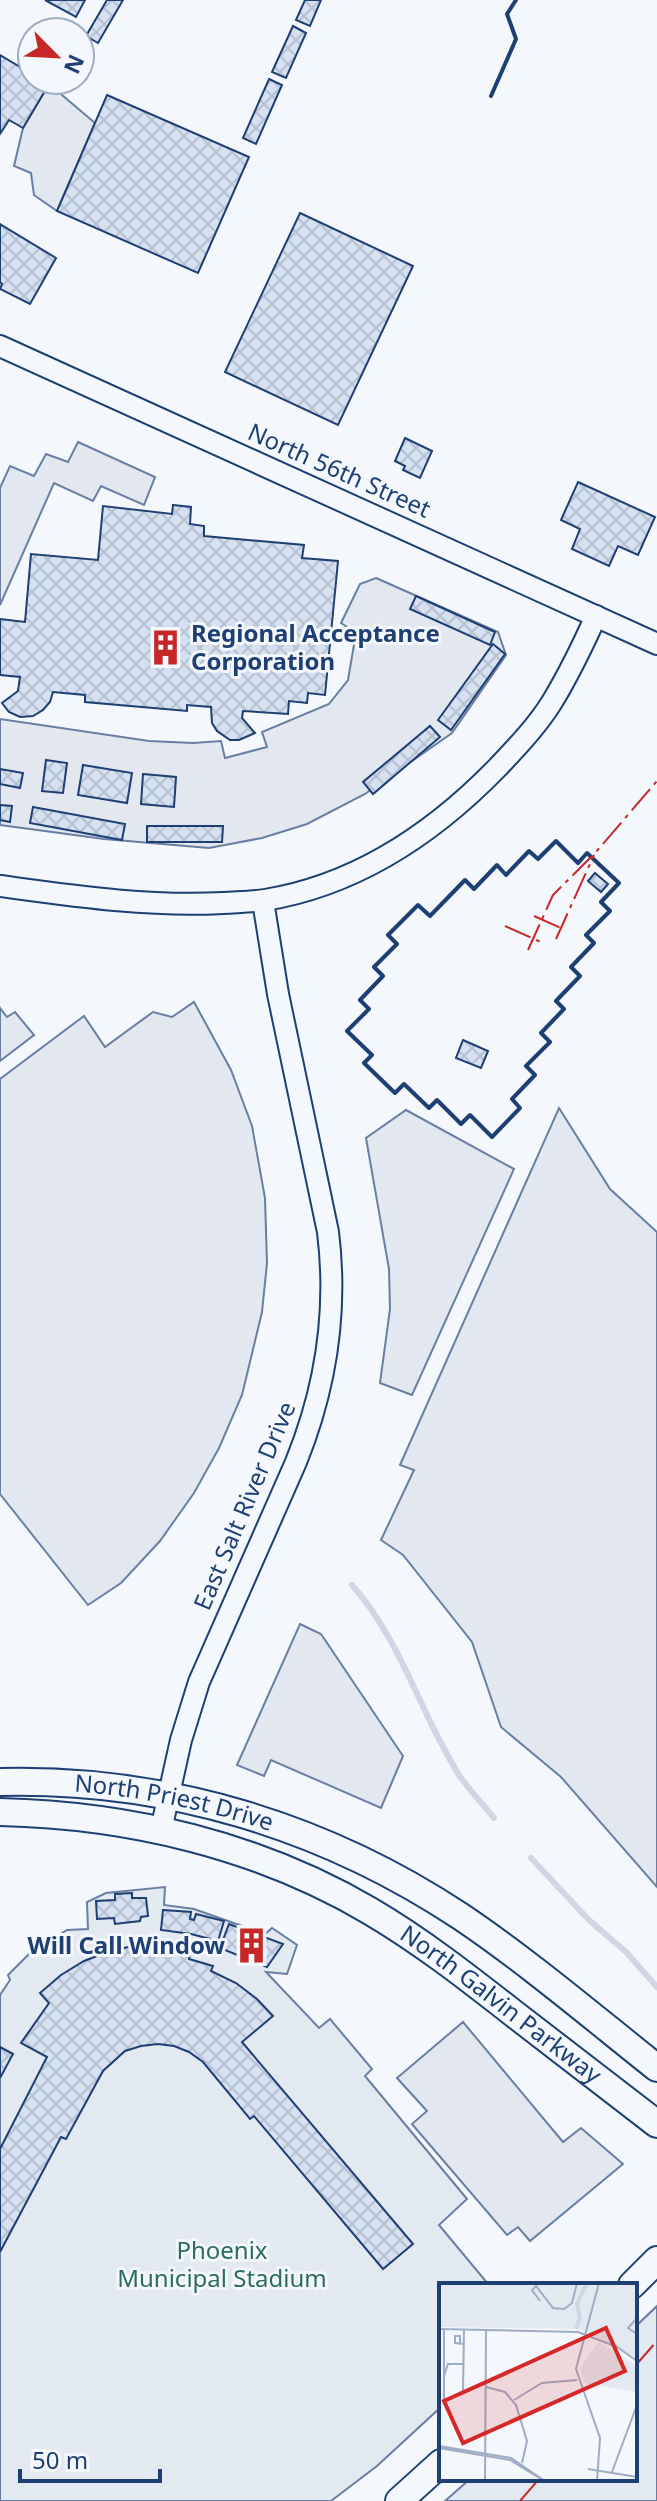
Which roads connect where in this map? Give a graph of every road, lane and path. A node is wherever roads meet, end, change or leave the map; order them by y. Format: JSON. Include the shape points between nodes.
{"nodes":[{"id":1,"x":0,"y":346,"type":"edge"},
{"id":2,"x":596,"y":616,"type":"junction"},
{"id":3,"x":657,"y":644,"type":"edge"},
{"id":4,"x":0,"y":886,"type":"edge"},
{"id":5,"x":263,"y":901,"type":"junction"},
{"id":6,"x":0,"y":1782,"type":"edge"},
{"id":7,"x":169,"y":1794,"type":"junction"},
{"id":8,"x":0,"y":1812,"type":"edge"},
{"id":9,"x":161,"y":1830,"type":"junction"},
{"id":10,"x":344,"y":1851,"type":"joint"},
{"id":11,"x":340,"y":1895,"type":"joint"},
{"id":12,"x":657,"y":2068,"type":"edge"},
{"id":13,"x":657,"y":2124,"type":"edge"},
{"id":14,"x":657,"y":2260,"type":"edge"},
{"id":15,"x":634,"y":2283,"type":"edge"},
{"id":16,"x":439,"y":2465,"type":"edge"},
{"id":17,"x":399,"y":2501,"type":"edge"}],
"edges":[{"from":1,"to":2,"type":"street","name":"North 56th Street"},
{"from":2,"to":3,"type":"street","name":"North 56th Street"},
{"from":2,"to":5,"type":"street","via":[[551,704],[518,746],[441,821],[358,870]]},
{"from":4,"to":5,"type":"street","via":[[111,901]]},
{"from":5,"to":7,"type":"street","name":"East Salt River Drive","via":[[328,1232],[326,1366],[296,1462],[199,1682]]},
{"from":6,"to":7,"type":"main road","name":"North Priest Drive"},
{"from":7,"to":9,"type":"street","name":"East Salt River Drive"},
{"from":7,"to":10,"type":"main road","name":"North Priest Drive","via":[[278,1825]]},
{"from":8,"to":9,"type":"main road","name":"North Priest Drive","via":[[86,1817]]},
{"from":9,"to":11,"type":"main road","name":"North Priest Drive","via":[[280,1868]]},
{"from":10,"to":12,"type":"main road","name":"North Galvin Parkway","via":[[461,1917]]},
{"from":11,"to":13,"type":"main road","name":"North Galvin Parkway","via":[[454,1968]]},
{"from":14,"to":15,"type":"main road"},
{"from":16,"to":17,"type":"main road"}]}
